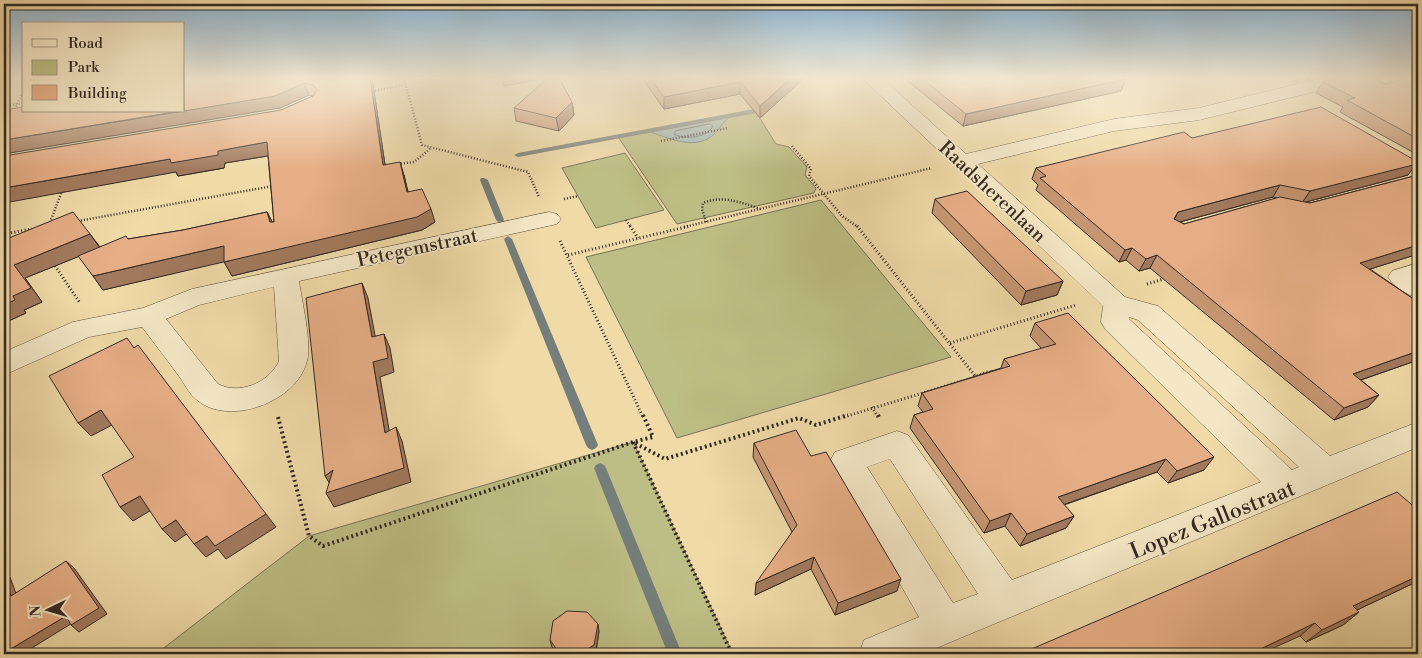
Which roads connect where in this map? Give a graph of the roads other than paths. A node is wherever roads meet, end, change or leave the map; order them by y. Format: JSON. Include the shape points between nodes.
{"nodes":[{"id":1,"x":905,"y":109,"type":"edge"},
{"id":2,"x":1221,"y":109,"type":"edge"},
{"id":3,"x":962,"y":161,"type":"junction"},
{"id":4,"x":549,"y":219,"type":"road end"},
{"id":5,"x":1418,"y":271,"type":"edge"},
{"id":6,"x":286,"y":276,"type":"junction"},
{"id":7,"x":1418,"y":289,"type":"edge"},
{"id":8,"x":1112,"y":300,"type":"junction"},
{"id":9,"x":148,"y":316,"type":"junction"},
{"id":10,"x":4,"y":364,"type":"edge"},
{"id":11,"x":1418,"y":434,"type":"edge"},
{"id":12,"x":1326,"y":472,"type":"junction"},
{"id":13,"x":1289,"y":488,"type":"junction"},
{"id":14,"x":1005,"y":602,"type":"junction"},
{"id":15,"x":945,"y":625,"type":"junction"},
{"id":16,"x":878,"y":654,"type":"edge"}],
"edges":[{"from":1,"to":3,"type":"street","name":"Raadsherenlaan"},
{"from":2,"to":3,"type":"street","via":[[1114,125]]},
{"from":3,"to":8,"type":"street","name":"Raadsherenlaan"},
{"from":4,"to":6,"type":"street","name":"Petegemstraat"},
{"from":5,"to":7,"type":"street","via":[[1401,277]]},
{"from":6,"to":9,"type":"street","name":"Petegemstraat","via":[[192,298]]},
{"from":6,"to":9,"type":"street","via":[[294,359],[285,377],[270,390],[250,398],[218,398],[207,392]]},
{"from":8,"to":12,"type":"street","name":"Raadsherenlaan","via":[[1148,312]]},
{"from":8,"to":13,"type":"street","via":[[1115,322]]},
{"from":9,"to":10,"type":"street","name":"Petegemstraat","via":[[83,329]]},
{"from":11,"to":12,"type":"street","name":"Lopez Gallostraat"},
{"from":12,"to":13,"type":"street","name":"Lopez Gallostraat"},
{"from":13,"to":14,"type":"street","name":"Lopez Gallostraat"},
{"from":14,"to":15,"type":"street","name":"Lopez Gallostraat"},
{"from":14,"to":15,"type":"street","via":[[897,444],[846,461]]},
{"from":15,"to":16,"type":"street","name":"Lopez Gallostraat"}]}
